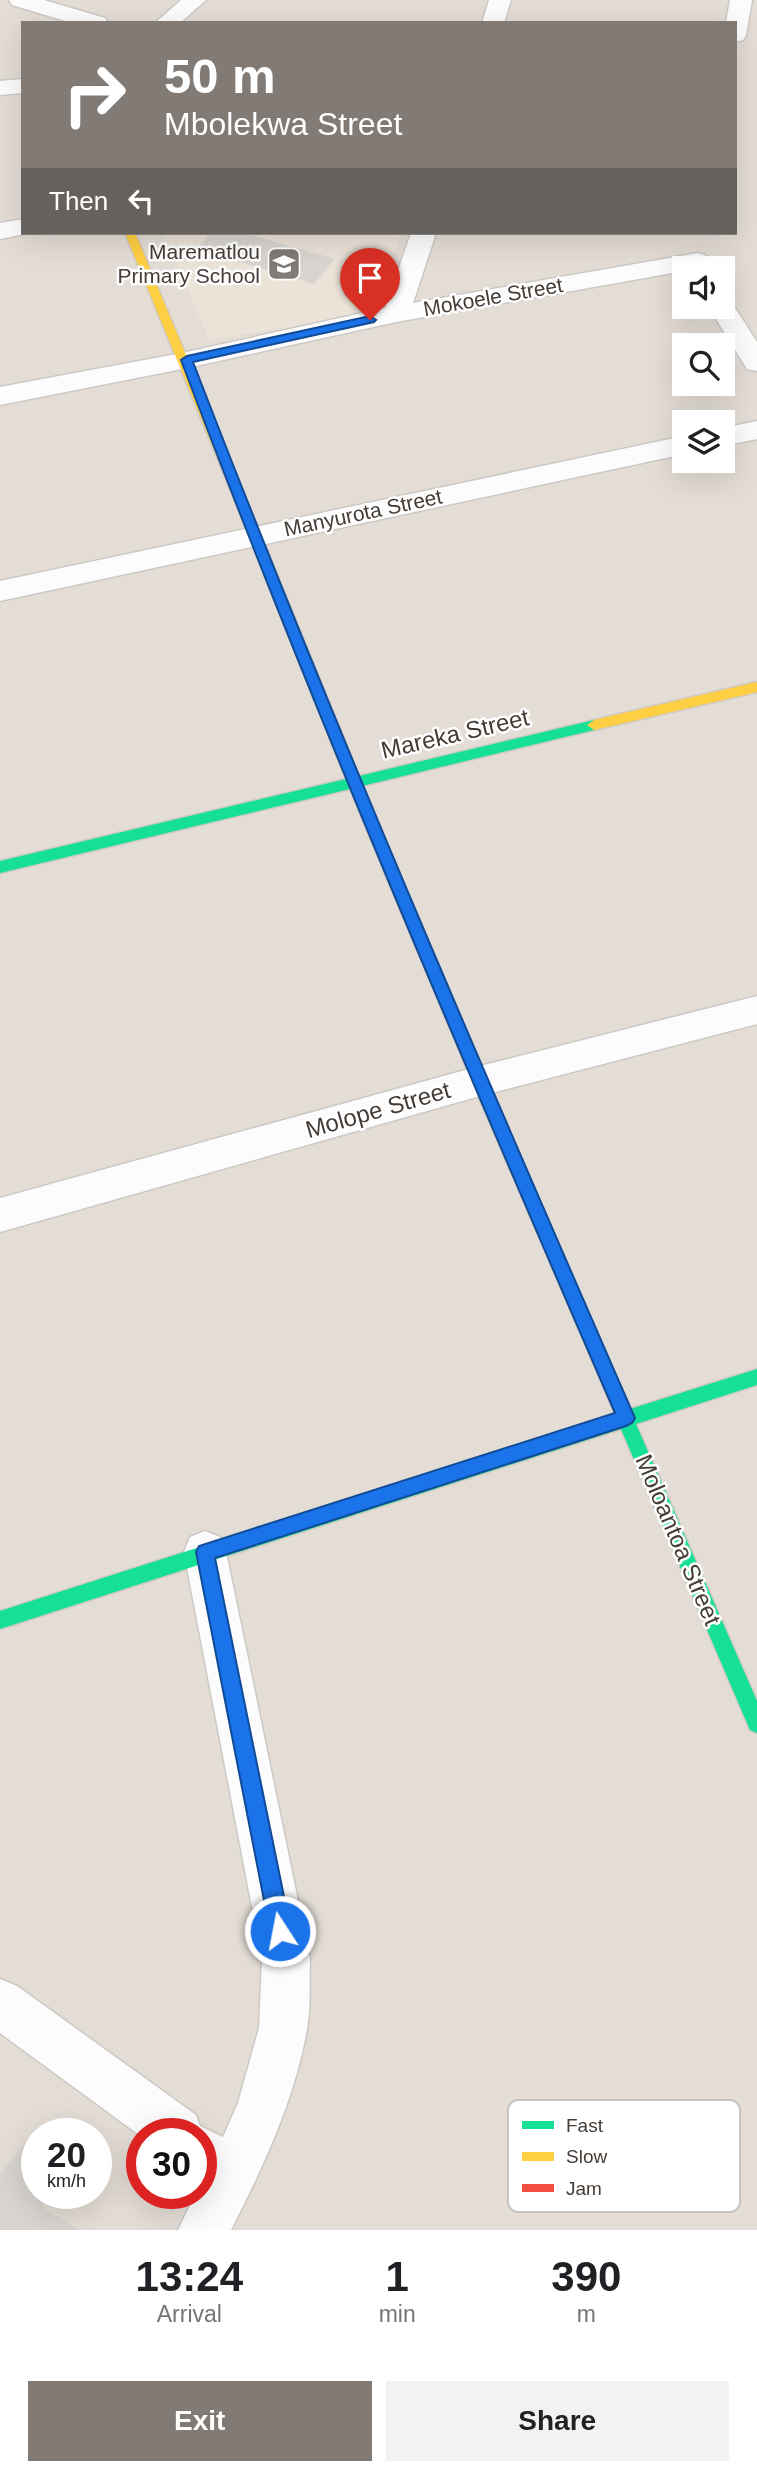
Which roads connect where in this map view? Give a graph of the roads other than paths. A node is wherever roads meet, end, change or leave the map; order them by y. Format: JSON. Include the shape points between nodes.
{"nodes":[{"id":1,"x":20,"y":0,"type":"edge"},
{"id":2,"x":195,"y":0,"type":"edge"},
{"id":3,"x":500,"y":0,"type":"edge"},
{"id":4,"x":741,"y":0,"type":"edge"},
{"id":5,"x":90,"y":21,"type":"edge"},
{"id":6,"x":169,"y":21,"type":"edge"},
{"id":7,"x":494,"y":21,"type":"edge"},
{"id":8,"x":737,"y":23,"type":"edge"},
{"id":9,"x":21,"y":86,"type":"edge"},
{"id":10,"x":0,"y":88,"type":"edge"},
{"id":11,"x":21,"y":227,"type":"edge"},
{"id":12,"x":0,"y":231,"type":"edge"},
{"id":13,"x":131,"y":235,"type":"edge"},
{"id":14,"x":422,"y":235,"type":"edge"},
{"id":15,"x":672,"y":261,"type":"edge"},
{"id":16,"x":396,"y":314,"type":"junction"},
{"id":17,"x":729,"y":319,"type":"edge"},
{"id":18,"x":187,"y":360,"type":"junction"},
{"id":19,"x":757,"y":363,"type":"edge"},
{"id":20,"x":0,"y":396,"type":"edge"},
{"id":21,"x":757,"y":430,"type":"edge"},
{"id":22,"x":735,"y":435,"type":"edge"},
{"id":23,"x":672,"y":448,"type":"edge"},
{"id":24,"x":254,"y":537,"type":"junction"},
{"id":25,"x":0,"y":591,"type":"edge"},
{"id":26,"x":757,"y":687,"type":"edge"},
{"id":27,"x":353,"y":781,"type":"junction"},
{"id":28,"x":0,"y":867,"type":"edge"},
{"id":29,"x":757,"y":1010,"type":"edge"},
{"id":30,"x":480,"y":1081,"type":"junction"},
{"id":31,"x":0,"y":1215,"type":"edge"},
{"id":32,"x":757,"y":1377,"type":"edge"},
{"id":33,"x":626,"y":1418,"type":"junction"},
{"id":34,"x":205,"y":1552,"type":"junction"},
{"id":35,"x":0,"y":1620,"type":"edge"},
{"id":36,"x":757,"y":1723,"type":"edge"},
{"id":37,"x":0,"y":2003,"type":"edge"},
{"id":38,"x":157,"y":2118,"type":"edge"},
{"id":39,"x":217,"y":2162,"type":"edge"},
{"id":40,"x":208,"y":2209,"type":"edge"},
{"id":41,"x":204,"y":2230,"type":"edge"}],
"edges":[{"from":1,"to":5,"type":"street"},
{"from":2,"to":6,"type":"street"},
{"from":3,"to":7,"type":"street"},
{"from":4,"to":8,"type":"street"},
{"from":9,"to":10,"type":"street"},
{"from":11,"to":12,"type":"street"},
{"from":13,"to":18,"type":"street","name":"Moloantoa Street"},
{"from":14,"to":16,"type":"street"},
{"from":15,"to":16,"type":"street","name":"Mokoele Street"},
{"from":16,"to":18,"type":"street","name":"Mokoele Street"},
{"from":17,"to":19,"type":"street"},
{"from":18,"to":20,"type":"street","name":"Mokoele Street"},
{"from":18,"to":24,"type":"street","name":"Moloantoa Street"},
{"from":21,"to":22,"type":"street"},
{"from":23,"to":24,"type":"street","name":"Manyurota Street"},
{"from":24,"to":25,"type":"street","name":"Manyurota Street"},
{"from":24,"to":27,"type":"street","name":"Moloantoa Street"},
{"from":26,"to":27,"type":"street","name":"Mareka Street"},
{"from":27,"to":28,"type":"street","name":"Mareka Street"},
{"from":27,"to":30,"type":"street","name":"Moloantoa Street"},
{"from":29,"to":30,"type":"street","name":"Molope Street"},
{"from":30,"to":31,"type":"street","name":"Molope Street"},
{"from":30,"to":33,"type":"street","name":"Moloantoa Street"},
{"from":32,"to":33,"type":"street"},
{"from":33,"to":34,"type":"street"},
{"from":33,"to":36,"type":"street","name":"Moloantoa Street"},
{"from":34,"to":35,"type":"street"},
{"from":34,"to":39,"type":"street","via":[[286,1959],[283,2028],[262,2105]]},
{"from":37,"to":38,"type":"street"},
{"from":40,"to":41,"type":"street"}]}
